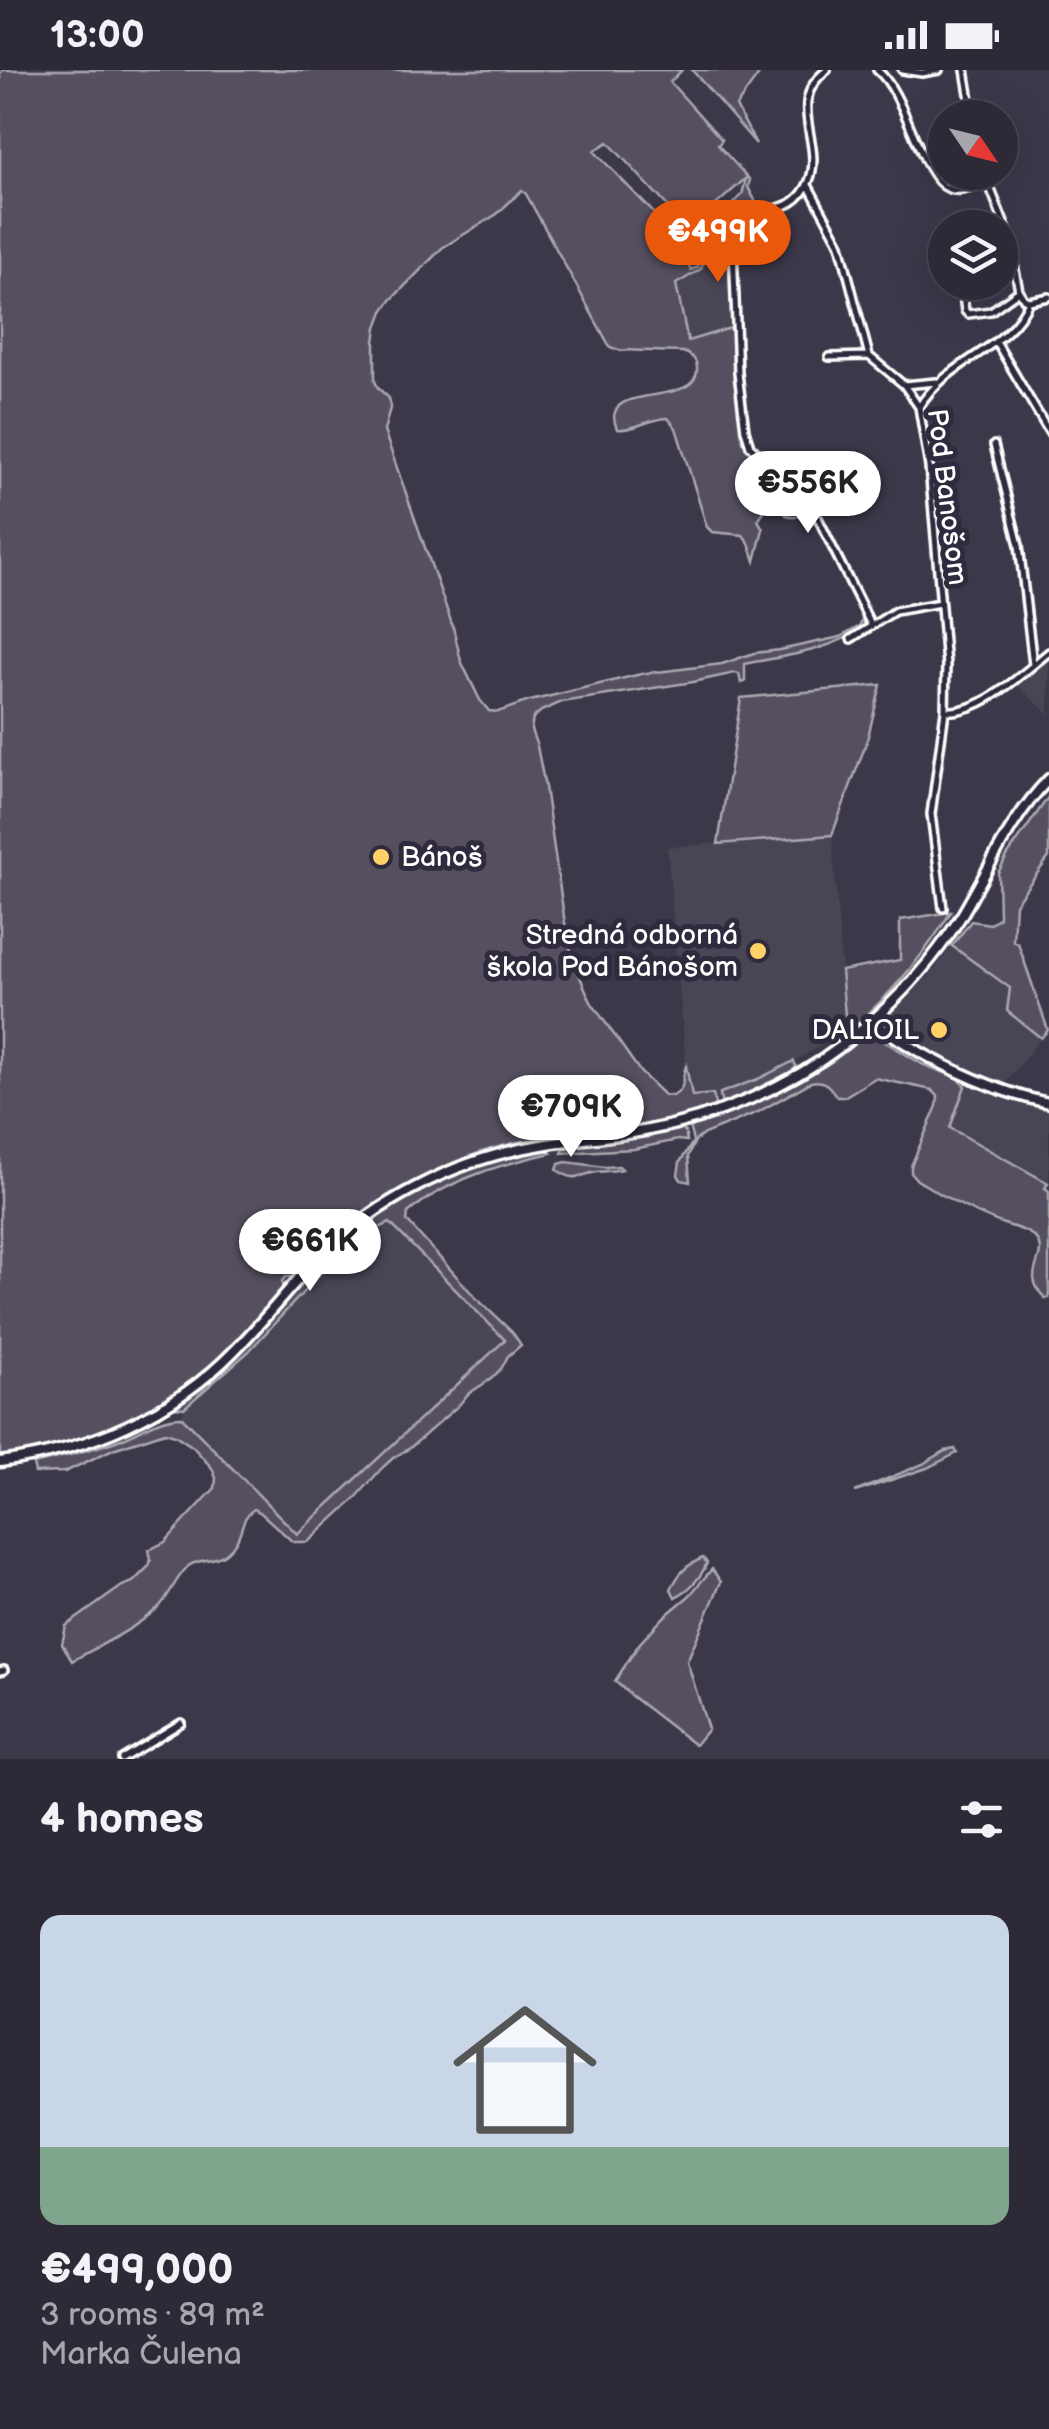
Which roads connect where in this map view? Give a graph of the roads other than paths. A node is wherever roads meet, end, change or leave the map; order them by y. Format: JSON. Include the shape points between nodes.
{"nodes":[{"id":1,"x":827,"y":70,"type":"edge"},
{"id":2,"x":877,"y":70,"type":"edge"},
{"id":3,"x":902,"y":70,"type":"edge"},
{"id":4,"x":938,"y":70,"type":"edge"},
{"id":5,"x":966,"y":70,"type":"edge"},
{"id":6,"x":970,"y":100,"type":"edge"},
{"id":7,"x":928,"y":164,"type":"edge"},
{"id":8,"x":808,"y":184,"type":"junction"},
{"id":9,"x":990,"y":190,"type":"edge"},
{"id":10,"x":1019,"y":291,"type":"joint"},
{"id":11,"x":1049,"y":297,"type":"edge"},
{"id":12,"x":963,"y":300,"type":"edge"},
{"id":13,"x":1007,"y":300,"type":"edge"},
{"id":14,"x":1029,"y":302,"type":"junction"},
{"id":15,"x":996,"y":342,"type":"junction"},
{"id":16,"x":869,"y":356,"type":"junction"},
{"id":17,"x":829,"y":357,"type":"dead end"},
{"id":18,"x":938,"y":381,"type":"junction"},
{"id":19,"x":904,"y":386,"type":"junction"},
{"id":20,"x":920,"y":407,"type":"junction"},
{"id":21,"x":1049,"y":432,"type":"edge"},
{"id":22,"x":994,"y":445,"type":"dead end"},
{"id":23,"x":940,"y":602,"type":"junction"},
{"id":24,"x":871,"y":625,"type":"junction"},
{"id":25,"x":851,"y":639,"type":"dead end"},
{"id":26,"x":1049,"y":652,"type":"edge"},
{"id":27,"x":1033,"y":665,"type":"junction"},
{"id":28,"x":945,"y":712,"type":"junction"},
{"id":29,"x":1049,"y":779,"type":"edge"},
{"id":30,"x":943,"y":908,"type":"dead end"},
{"id":31,"x":872,"y":1020,"type":"junction"},
{"id":32,"x":1049,"y":1103,"type":"edge"},
{"id":33,"x":0,"y":1462,"type":"edge"},
{"id":34,"x":182,"y":1723,"type":"dead end"},
{"id":35,"x":122,"y":1759,"type":"edge"}],
"edges":[{"from":1,"to":8,"type":"street","via":[[808,96]]},
{"from":2,"to":7,"type":"street","via":[[894,90]]},
{"from":3,"to":4,"type":"street"},
{"from":5,"to":6,"type":"street"},
{"from":8,"to":16,"type":"street","via":[[840,244]]},
{"from":8,"to":24,"type":"street","via":[[785,206],[737,227],[732,248],[741,404],[750,446],[818,518]]},
{"from":9,"to":10,"type":"street","via":[[1008,233]]},
{"from":10,"to":14,"type":"street"},
{"from":11,"to":14,"type":"street"},
{"from":12,"to":13,"type":"street","via":[[968,314],[992,311]]},
{"from":14,"to":15,"type":"street"},
{"from":15,"to":18,"type":"street"},
{"from":15,"to":21,"type":"street"},
{"from":16,"to":17,"type":"street"},
{"from":16,"to":19,"type":"street","name":"Pod Banošom"},
{"from":18,"to":19,"type":"street"},
{"from":18,"to":20,"type":"street"},
{"from":19,"to":20,"type":"street","name":"Pod Banošom"},
{"from":20,"to":23,"type":"street","name":"Pod Banošom"},
{"from":22,"to":27,"type":"street","via":[[1017,531]]},
{"from":23,"to":24,"type":"street","name":"Pod Banošom","via":[[896,610]]},
{"from":23,"to":28,"type":"street","name":"Pod Banošom"},
{"from":24,"to":25,"type":"street","name":"Pod Banošom"},
{"from":26,"to":27,"type":"street"},
{"from":27,"to":28,"type":"street","via":[[997,693]]},
{"from":28,"to":30,"type":"street","name":"Pod Banošom","via":[[931,814]]},
{"from":29,"to":31,"type":"street","via":[[942,945]]},
{"from":31,"to":32,"type":"street","via":[[920,1052]]},
{"from":31,"to":33,"type":"street","via":[[812,1066],[720,1112],[664,1128],[497,1154],[428,1181],[370,1215],[319,1258],[233,1353],[178,1398],[94,1440]]},
{"from":34,"to":35,"type":"street"}]}
